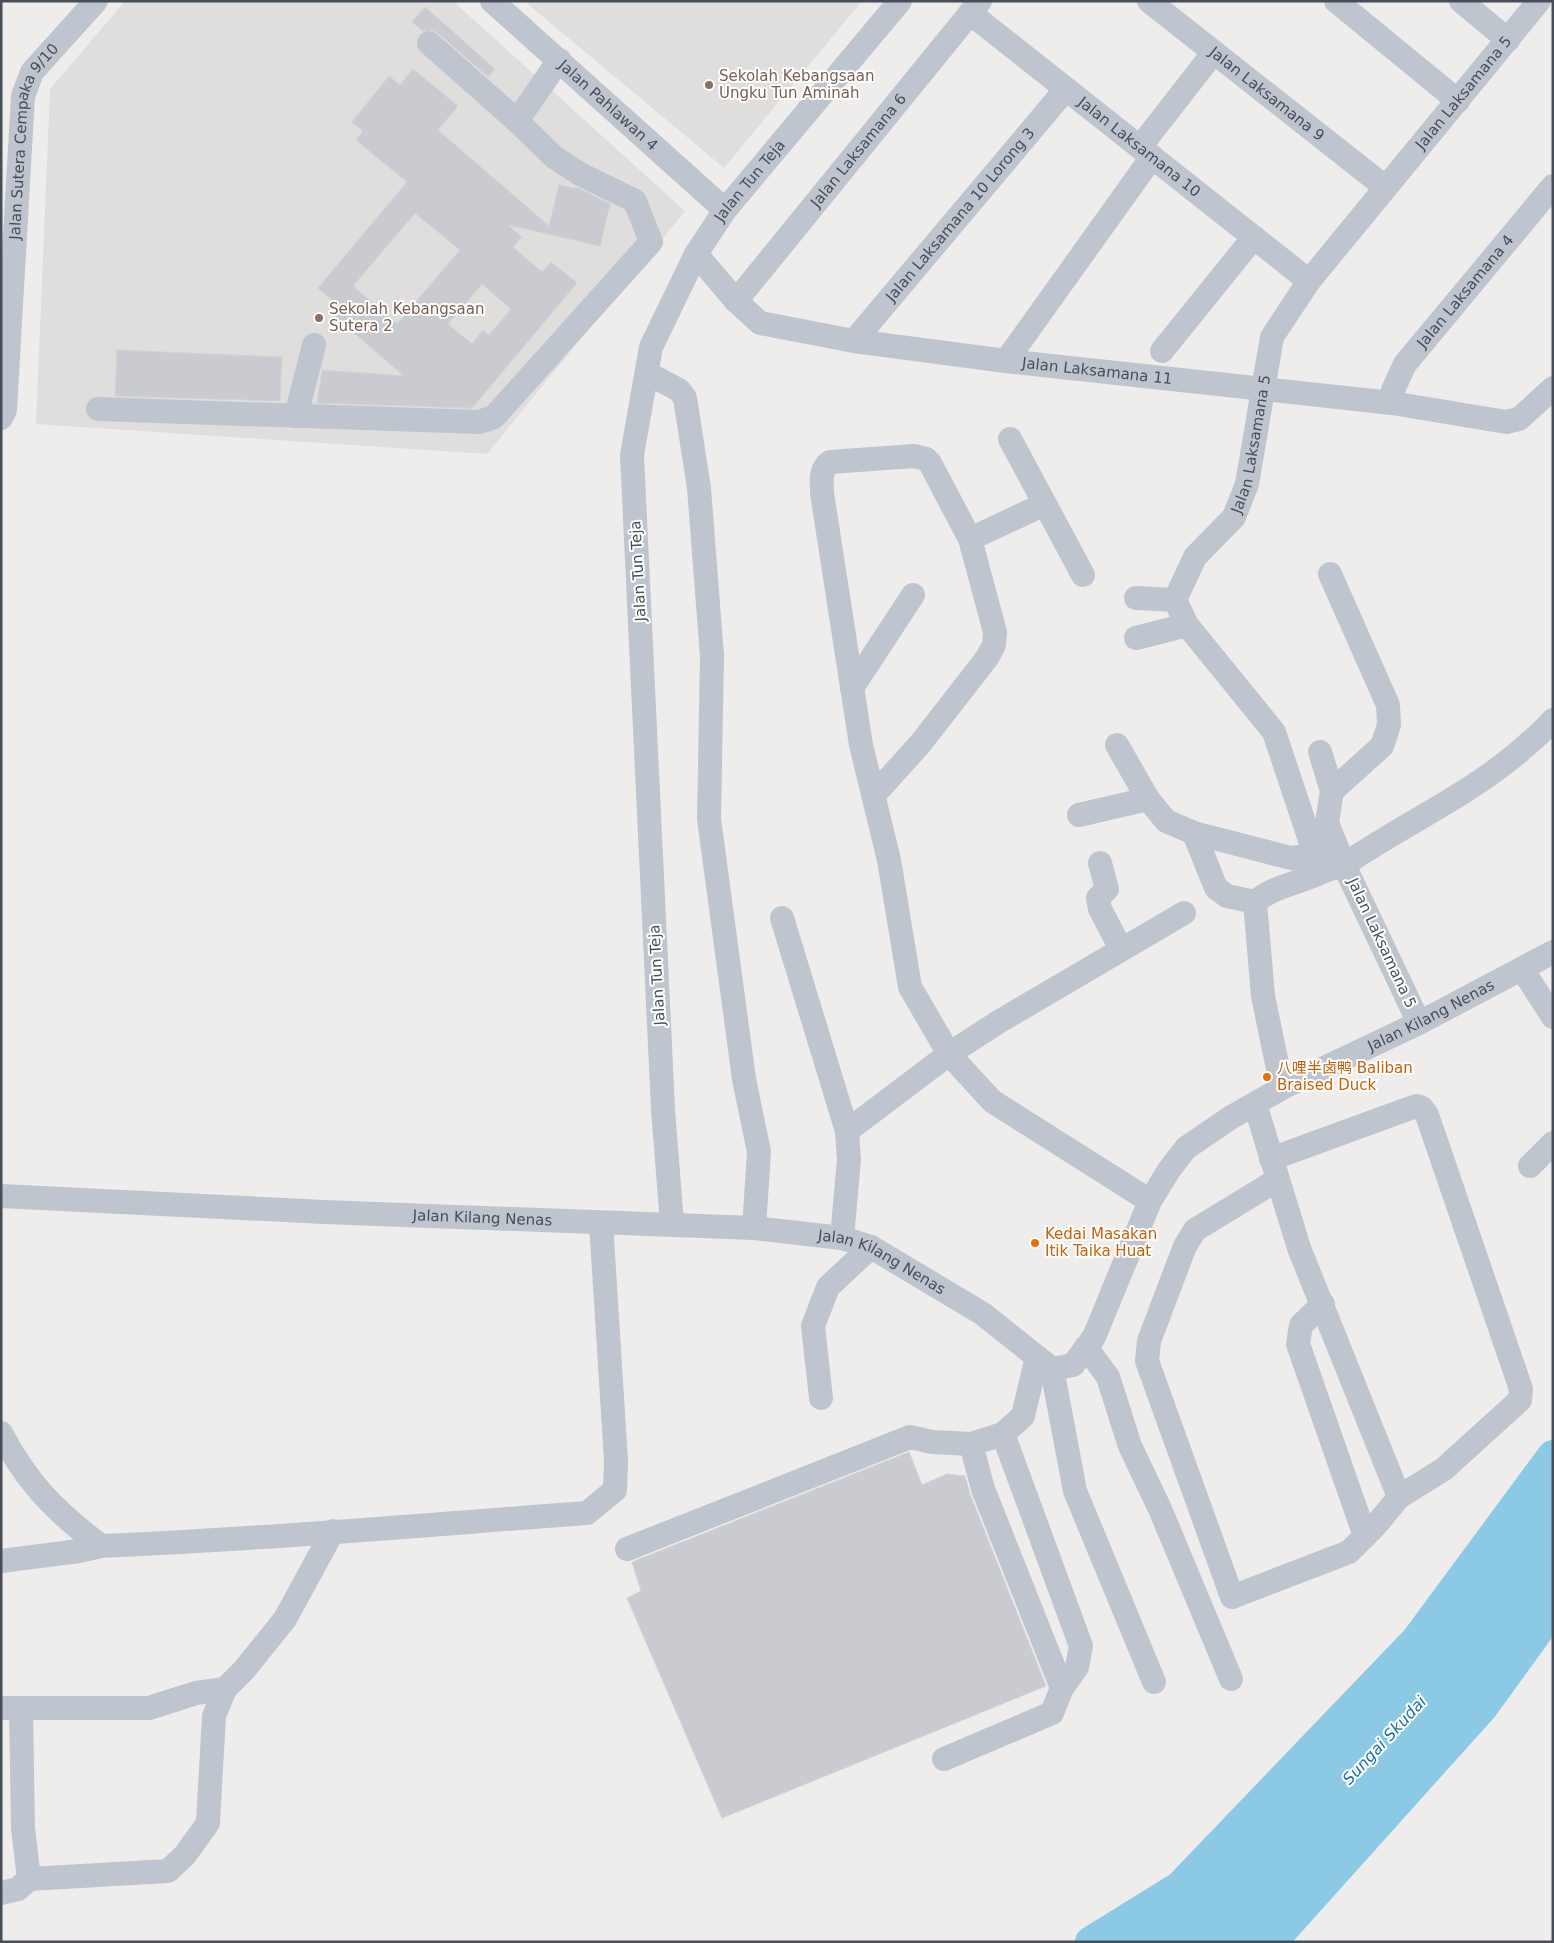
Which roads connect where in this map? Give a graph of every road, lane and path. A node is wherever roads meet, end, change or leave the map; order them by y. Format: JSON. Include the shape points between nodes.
{"nodes":[{"id":1,"x":96,"y":1,"type":"edge"},
{"id":2,"x":492,"y":1,"type":"edge"},
{"id":3,"x":900,"y":1,"type":"edge"},
{"id":4,"x":1149,"y":1,"type":"edge"},
{"id":5,"x":1336,"y":1,"type":"edge"},
{"id":6,"x":1461,"y":1,"type":"edge"},
{"id":7,"x":1539,"y":1,"type":"edge"},
{"id":8,"x":975,"y":7,"type":"edge"},
{"id":9,"x":1508,"y":40,"type":"junction"},
{"id":10,"x":429,"y":43,"type":"dead end"},
{"id":11,"x":1214,"y":52,"type":"junction"},
{"id":12,"x":559,"y":60,"type":"junction"},
{"id":13,"x":1066,"y":89,"type":"junction"},
{"id":14,"x":1458,"y":101,"type":"junction"},
{"id":15,"x":518,"y":121,"type":"junction"},
{"id":16,"x":1146,"y":152,"type":"junction"},
{"id":17,"x":1553,"y":186,"type":"edge"},
{"id":18,"x":1386,"y":187,"type":"junction"},
{"id":19,"x":725,"y":210,"type":"junction"},
{"id":20,"x":1254,"y":237,"type":"junction"},
{"id":21,"x":696,"y":254,"type":"junction"},
{"id":22,"x":1308,"y":281,"type":"junction"},
{"id":23,"x":736,"y":301,"type":"junction"},
{"id":24,"x":854,"y":341,"type":"junction"},
{"id":25,"x":314,"y":345,"type":"dead end"},
{"id":26,"x":1162,"y":350,"type":"dead end"},
{"id":27,"x":1006,"y":361,"type":"junction"},
{"id":28,"x":647,"y":373,"type":"junction"},
{"id":29,"x":1553,"y":388,"type":"edge"},
{"id":30,"x":1263,"y":390,"type":"junction"},
{"id":31,"x":1392,"y":404,"type":"junction"},
{"id":32,"x":98,"y":409,"type":"dead end"},
{"id":33,"x":296,"y":416,"type":"junction"},
{"id":34,"x":1,"y":418,"type":"edge"},
{"id":35,"x":1010,"y":439,"type":"dead end"},
{"id":36,"x":1044,"y":504,"type":"junction"},
{"id":37,"x":970,"y":539,"type":"junction"},
{"id":38,"x":1330,"y":574,"type":"dead end"},
{"id":39,"x":1082,"y":575,"type":"dead end"},
{"id":40,"x":913,"y":595,"type":"dead end"},
{"id":41,"x":1136,"y":598,"type":"dead end"},
{"id":42,"x":1175,"y":600,"type":"junction"},
{"id":43,"x":1187,"y":625,"type":"junction"},
{"id":44,"x":1136,"y":638,"type":"dead end"},
{"id":45,"x":852,"y":688,"type":"junction"},
{"id":46,"x":1553,"y":720,"type":"edge"},
{"id":47,"x":1117,"y":745,"type":"dead end"},
{"id":48,"x":1320,"y":752,"type":"dead end"},
{"id":49,"x":1332,"y":791,"type":"junction"},
{"id":50,"x":874,"y":795,"type":"junction"},
{"id":51,"x":1148,"y":799,"type":"junction"},
{"id":52,"x":1079,"y":816,"type":"dead end"},
{"id":53,"x":1194,"y":833,"type":"junction"},
{"id":54,"x":1100,"y":863,"type":"dead end"},
{"id":55,"x":1328,"y":864,"type":"junction"},
{"id":56,"x":1255,"y":902,"type":"junction"},
{"id":57,"x":1184,"y":912,"type":"dead end"},
{"id":58,"x":782,"y":918,"type":"dead end"},
{"id":59,"x":1121,"y":949,"type":"junction"},
{"id":60,"x":1553,"y":952,"type":"edge"},
{"id":61,"x":1522,"y":969,"type":"junction"},
{"id":62,"x":1553,"y":1017,"type":"edge"},
{"id":63,"x":1419,"y":1023,"type":"junction"},
{"id":64,"x":949,"y":1054,"type":"junction"},
{"id":65,"x":1282,"y":1088,"type":"junction"},
{"id":66,"x":1255,"y":1104,"type":"junction"},
{"id":67,"x":847,"y":1131,"type":"junction"},
{"id":68,"x":1553,"y":1143,"type":"edge"},
{"id":69,"x":1530,"y":1166,"type":"dead end"},
{"id":70,"x":1274,"y":1170,"type":"junction"},
{"id":71,"x":1,"y":1196,"type":"edge"},
{"id":72,"x":1150,"y":1201,"type":"junction"},
{"id":73,"x":601,"y":1223,"type":"junction"},
{"id":74,"x":672,"y":1224,"type":"junction"},
{"id":75,"x":754,"y":1228,"type":"junction"},
{"id":76,"x":842,"y":1238,"type":"junction"},
{"id":77,"x":871,"y":1247,"type":"junction"},
{"id":78,"x":1323,"y":1304,"type":"junction"},
{"id":79,"x":1086,"y":1347,"type":"junction"},
{"id":80,"x":1045,"y":1363,"type":"junction"},
{"id":81,"x":821,"y":1398,"type":"dead end"},
{"id":82,"x":1,"y":1433,"type":"edge"},
{"id":83,"x":1003,"y":1434,"type":"junction"},
{"id":84,"x":971,"y":1444,"type":"junction"},
{"id":85,"x":1399,"y":1497,"type":"junction"},
{"id":86,"x":333,"y":1531,"type":"junction"},
{"id":87,"x":1365,"y":1536,"type":"junction"},
{"id":88,"x":101,"y":1546,"type":"junction"},
{"id":89,"x":626,"y":1549,"type":"dead end"},
{"id":90,"x":1,"y":1561,"type":"edge"},
{"id":91,"x":1231,"y":1679,"type":"dead end"},
{"id":92,"x":1154,"y":1682,"type":"dead end"},
{"id":93,"x":1062,"y":1688,"type":"junction"},
{"id":94,"x":225,"y":1689,"type":"junction"},
{"id":95,"x":11,"y":1708,"type":"edge"},
{"id":96,"x":944,"y":1759,"type":"dead end"},
{"id":97,"x":29,"y":1879,"type":"junction"},
{"id":98,"x":1,"y":1893,"type":"edge"}],
"edges":[{"from":1,"to":34,"type":"street","name":"Jalan Sutera Cempaka 9/10","via":[[32,72],[23,96],[5,410]]},
{"from":2,"to":12,"type":"street","name":"Jalan Pahlawan 4"},
{"from":3,"to":19,"type":"street","name":"Jalan Tun Teja"},
{"from":4,"to":11,"type":"street","name":"Jalan Laksamana 9"},
{"from":5,"to":14,"type":"street"},
{"from":6,"to":9,"type":"street"},
{"from":7,"to":9,"type":"street","name":"Jalan Laksamana 5"},
{"from":8,"to":13,"type":"street","name":"Jalan Laksamana 10"},
{"from":8,"to":23,"type":"street","name":"Jalan Laksamana 6"},
{"from":9,"to":14,"type":"street","name":"Jalan Laksamana 5"},
{"from":10,"to":15,"type":"street"},
{"from":11,"to":16,"type":"street"},
{"from":11,"to":18,"type":"street","name":"Jalan Laksamana 9"},
{"from":12,"to":15,"type":"street"},
{"from":12,"to":19,"type":"street","name":"Jalan Pahlawan 4"},
{"from":13,"to":16,"type":"street","name":"Jalan Laksamana 10"},
{"from":13,"to":24,"type":"street","name":"Jalan Laksamana 10 Lorong 3"},
{"from":14,"to":18,"type":"street","name":"Jalan Laksamana 5"},
{"from":15,"to":33,"type":"street","via":[[554,157],[580,174],[635,201],[651,242],[494,417],[478,422]]},
{"from":16,"to":20,"type":"street","name":"Jalan Laksamana 10"},
{"from":16,"to":27,"type":"street"},
{"from":17,"to":31,"type":"street","name":"Jalan Laksamana 4","via":[[1405,364],[1393,390]]},
{"from":18,"to":22,"type":"street","name":"Jalan Laksamana 5"},
{"from":19,"to":21,"type":"street","name":"Jalan Tun Teja"},
{"from":20,"to":22,"type":"street","name":"Jalan Laksamana 10"},
{"from":20,"to":26,"type":"street"},
{"from":21,"to":23,"type":"street","name":"Jalan Laksamana 11"},
{"from":21,"to":28,"type":"street","name":"Jalan Tun Teja","via":[[651,347]]},
{"from":22,"to":30,"type":"street","name":"Jalan Laksamana 5","via":[[1272,337]]},
{"from":23,"to":24,"type":"street","name":"Jalan Laksamana 11","via":[[760,323]]},
{"from":24,"to":27,"type":"street","name":"Jalan Laksamana 11"},
{"from":25,"to":33,"type":"street"},
{"from":27,"to":30,"type":"street","name":"Jalan Laksamana 11"},
{"from":28,"to":74,"type":"street","name":"Jalan Tun Teja","via":[[632,455],[663,1110]]},
{"from":28,"to":75,"type":"street","via":[[679,390],[685,398],[699,488],[712,656],[709,819],[744,1079],[759,1152]]},
{"from":29,"to":31,"type":"street","name":"Jalan Laksamana 11","via":[[1519,418],[1506,422]]},
{"from":30,"to":31,"type":"street","name":"Jalan Laksamana 11"},
{"from":30,"to":42,"type":"street","name":"Jalan Laksamana 5","via":[[1247,484],[1234,517],[1195,556]]},
{"from":32,"to":33,"type":"street"},
{"from":35,"to":36,"type":"street"},
{"from":36,"to":37,"type":"street"},
{"from":36,"to":39,"type":"street"},
{"from":37,"to":45,"type":"street","via":[[926,459],[905,455],[835,462],[824,467],[822,493]]},
{"from":37,"to":50,"type":"street","via":[[993,622],[994,645],[920,744]]},
{"from":38,"to":49,"type":"street","via":[[1388,705],[1390,725],[1382,746]]},
{"from":40,"to":45,"type":"street"},
{"from":41,"to":42,"type":"street"},
{"from":42,"to":43,"type":"street","name":"Jalan Laksamana 5"},
{"from":43,"to":44,"type":"street"},
{"from":43,"to":55,"type":"street","name":"Jalan Laksamana 5","via":[[1274,732]]},
{"from":45,"to":50,"type":"street"},
{"from":46,"to":55,"type":"street","via":[[1504,764],[1459,797]]},
{"from":47,"to":51,"type":"street"},
{"from":48,"to":49,"type":"street"},
{"from":49,"to":55,"type":"street","via":[[1327,823]]},
{"from":50,"to":64,"type":"street","via":[[910,987]]},
{"from":51,"to":52,"type":"street"},
{"from":51,"to":53,"type":"street","via":[[1166,820]]},
{"from":53,"to":55,"type":"street"},
{"from":53,"to":56,"type":"street","via":[[1216,888],[1227,896]]},
{"from":54,"to":59,"type":"street","via":[[1107,889],[1098,898],[1100,909]]},
{"from":55,"to":56,"type":"street","via":[[1312,878],[1266,893]]},
{"from":55,"to":63,"type":"street","name":"Jalan Laksamana 5"},
{"from":56,"to":65,"type":"street","via":[[1263,996]]},
{"from":57,"to":59,"type":"street"},
{"from":58,"to":67,"type":"street"},
{"from":59,"to":64,"type":"street"},
{"from":60,"to":61,"type":"street","name":"Jalan Kilang Nenas"},
{"from":61,"to":62,"type":"street"},
{"from":61,"to":63,"type":"street","name":"Jalan Kilang Nenas"},
{"from":63,"to":65,"type":"street","name":"Jalan Kilang Nenas"},
{"from":64,"to":67,"type":"street"},
{"from":64,"to":72,"type":"street","via":[[992,1101]]},
{"from":65,"to":66,"type":"street","name":"Jalan Kilang Nenas"},
{"from":66,"to":70,"type":"street"},
{"from":66,"to":72,"type":"street","name":"Jalan Kilang Nenas","via":[[1186,1148]]},
{"from":67,"to":76,"type":"street","via":[[849,1159]]},
{"from":68,"to":69,"type":"street"},
{"from":70,"to":78,"type":"street","via":[[1299,1248]]},
{"from":70,"to":85,"type":"street","via":[[1416,1106],[1422,1108],[1426,1115],[1522,1396],[1444,1469]]},
{"from":70,"to":87,"type":"street","via":[[1195,1230],[1185,1246],[1149,1341],[1147,1362],[1232,1597],[1349,1552]]},
{"from":71,"to":73,"type":"street","name":"Jalan Kilang Nenas"},
{"from":72,"to":79,"type":"street","name":"Jalan Kilang Nenas","via":[[1094,1337]]},
{"from":73,"to":74,"type":"street","name":"Jalan Kilang Nenas"},
{"from":73,"to":86,"type":"street","via":[[616,1460],[615,1490],[587,1513]]},
{"from":74,"to":75,"type":"street","name":"Jalan Kilang Nenas"},
{"from":75,"to":76,"type":"street","name":"Jalan Kilang Nenas"},
{"from":76,"to":77,"type":"street","name":"Jalan Kilang Nenas"},
{"from":77,"to":80,"type":"street","name":"Jalan Kilang Nenas","via":[[983,1314]]},
{"from":77,"to":81,"type":"street","via":[[828,1287],[813,1326]]},
{"from":78,"to":85,"type":"street"},
{"from":78,"to":87,"type":"street","via":[[1301,1325],[1298,1344]]},
{"from":79,"to":80,"type":"street","name":"Jalan Kilang Nenas","via":[[1073,1365]]},
{"from":79,"to":91,"type":"street","via":[[1108,1377],[1130,1446]]},
{"from":80,"to":83,"type":"street","via":[[1023,1416]]},
{"from":80,"to":92,"type":"street","via":[[1075,1491]]},
{"from":82,"to":88,"type":"street","via":[[40,1495]]},
{"from":83,"to":84,"type":"street"},
{"from":83,"to":93,"type":"street","via":[[1081,1646],[1077,1668]]},
{"from":84,"to":89,"type":"street","via":[[910,1437]]},
{"from":84,"to":93,"type":"street","via":[[983,1489]]},
{"from":85,"to":87,"type":"street"},
{"from":86,"to":88,"type":"street","via":[[238,1540]]},
{"from":86,"to":94,"type":"street","via":[[285,1619]]},
{"from":88,"to":90,"type":"street"},
{"from":93,"to":96,"type":"street","via":[[1052,1713]]},
{"from":94,"to":95,"type":"street","via":[[196,1693],[149,1708]]},
{"from":94,"to":97,"type":"street","via":[[214,1716],[208,1823],[185,1855],[168,1871]]},
{"from":95,"to":97,"type":"street"},
{"from":97,"to":98,"type":"street","via":[[18,1889]]}]}
